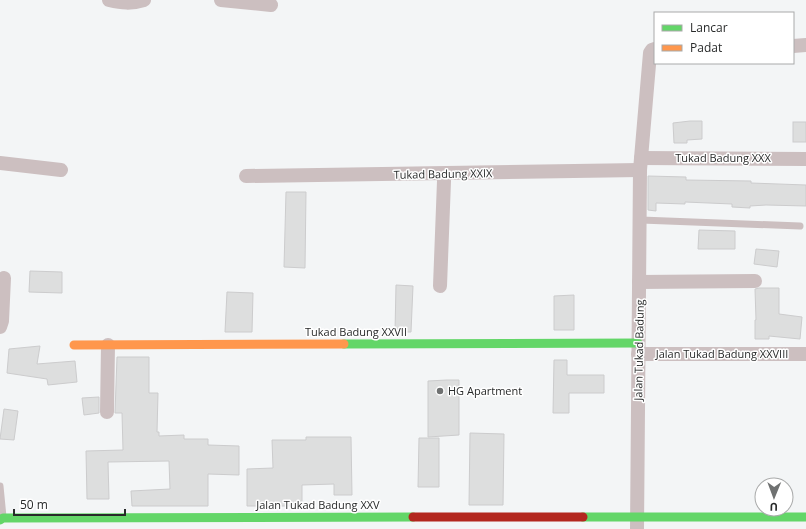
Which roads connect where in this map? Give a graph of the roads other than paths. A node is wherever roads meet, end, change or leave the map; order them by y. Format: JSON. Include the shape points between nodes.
{"nodes":[{"id":1,"x":109,"y":0,"type":"edge"},
{"id":2,"x":144,"y":0,"type":"edge"},
{"id":3,"x":221,"y":0,"type":"edge"},
{"id":4,"x":271,"y":5,"type":"dead end"},
{"id":5,"x":806,"y":45,"type":"edge"},
{"id":6,"x":794,"y":46,"type":"edge"},
{"id":7,"x":654,"y":49,"type":"edge"},
{"id":8,"x":806,"y":159,"type":"edge"},
{"id":9,"x":0,"y":163,"type":"edge"},
{"id":10,"x":641,"y":164,"type":"junction"},
{"id":11,"x":61,"y":170,"type":"dead end"},
{"id":12,"x":443,"y":174,"type":"junction"},
{"id":13,"x":246,"y":176,"type":"dead end"},
{"id":14,"x":641,"y":220,"type":"junction"},
{"id":15,"x":800,"y":226,"type":"dead end"},
{"id":16,"x":4,"y":278,"type":"dead end"},
{"id":17,"x":755,"y":281,"type":"dead end"},
{"id":18,"x":640,"y":282,"type":"junction"},
{"id":19,"x":440,"y":286,"type":"dead end"},
{"id":20,"x":0,"y":327,"type":"edge"},
{"id":21,"x":74,"y":345,"type":"dead end"},
{"id":22,"x":108,"y":346,"type":"junction"},
{"id":23,"x":638,"y":349,"type":"junction"},
{"id":24,"x":806,"y":354,"type":"edge"},
{"id":25,"x":107,"y":412,"type":"dead end"},
{"id":26,"x":0,"y":486,"type":"edge"},
{"id":27,"x":806,"y":517,"type":"edge"},
{"id":28,"x":2,"y":519,"type":"edge"},
{"id":29,"x":637,"y":523,"type":"edge"}],
"edges":[{"from":1,"to":2,"type":"street","via":[[123,3]]},
{"from":3,"to":4,"type":"street"},
{"from":5,"to":6,"type":"street"},
{"from":7,"to":10,"type":"street","name":"Jalan Tukad Badung","via":[[650,53]]},
{"from":8,"to":10,"type":"street","name":"Tukad Badung XXX"},
{"from":9,"to":11,"type":"street"},
{"from":10,"to":12,"type":"street","name":"Tukad Badung XXIX"},
{"from":10,"to":14,"type":"street","name":"Jalan Tukad Badung"},
{"from":12,"to":13,"type":"street","name":"Tukad Badung XXIX"},
{"from":12,"to":19,"type":"street"},
{"from":14,"to":15,"type":"lane"},
{"from":14,"to":18,"type":"street","name":"Jalan Tukad Badung"},
{"from":16,"to":20,"type":"street"},
{"from":17,"to":18,"type":"street"},
{"from":18,"to":23,"type":"street","name":"Jalan Tukad Badung"},
{"from":21,"to":22,"type":"street","name":"Tukad Badung XXVII"},
{"from":22,"to":23,"type":"street","name":"Tukad Badung XXVII"},
{"from":22,"to":25,"type":"street"},
{"from":23,"to":24,"type":"street","name":"Jalan Tukad Badung XXVIII"},
{"from":23,"to":29,"type":"street","name":"Jalan Tukad Badung"},
{"from":26,"to":28,"type":"lane"},
{"from":27,"to":29,"type":"street","name":"Jalan Tukad Badung XXV"},
{"from":28,"to":29,"type":"street","name":"Jalan Tukad Badung XXV"}]}
